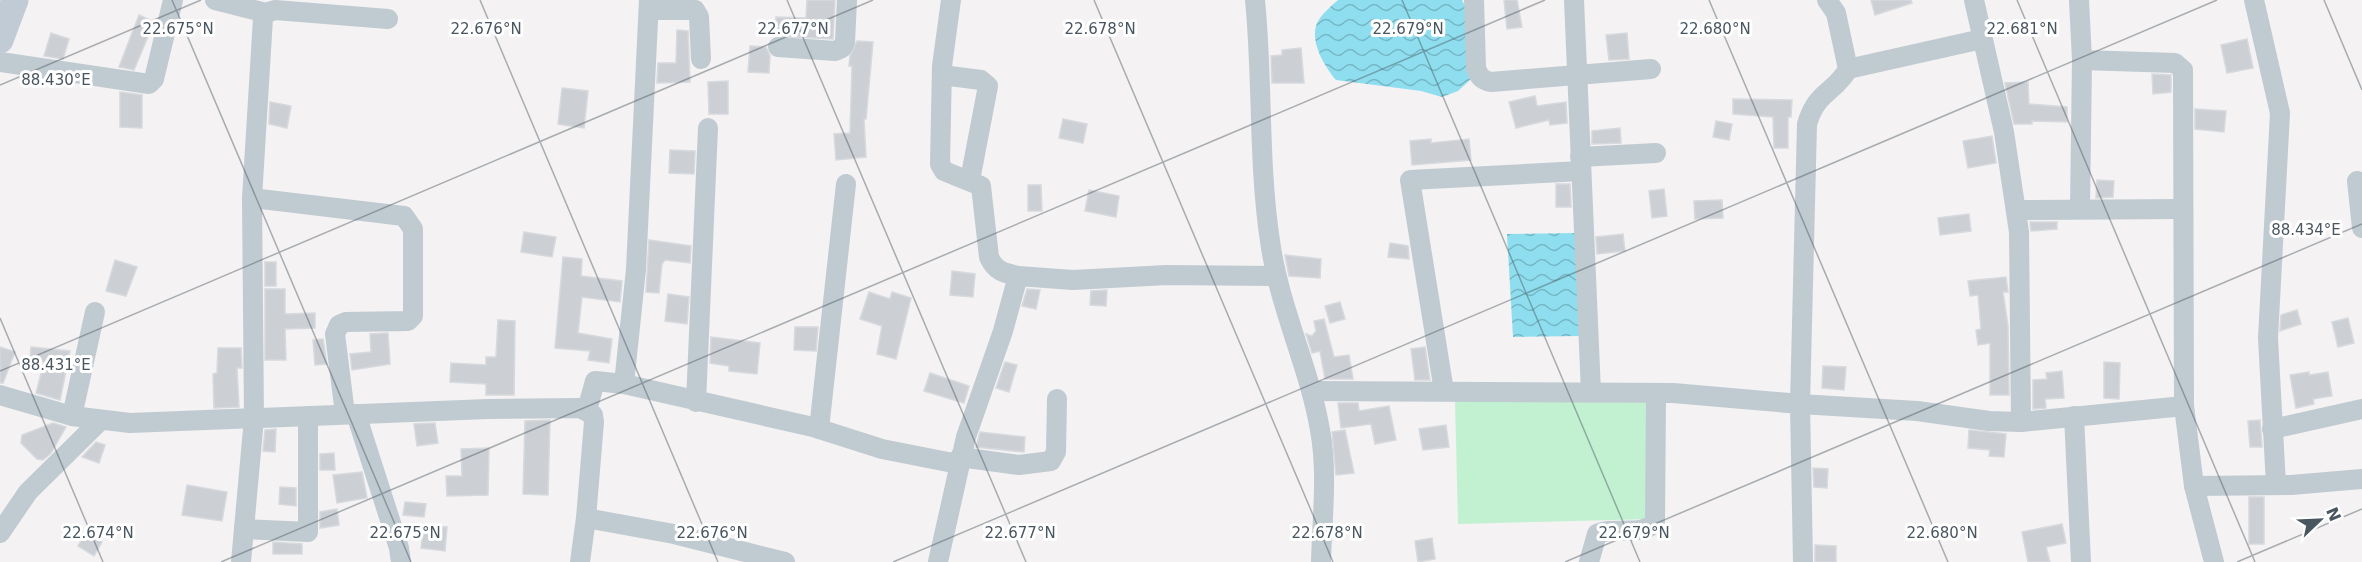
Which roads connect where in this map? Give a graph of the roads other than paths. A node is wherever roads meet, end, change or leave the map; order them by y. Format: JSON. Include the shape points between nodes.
{"nodes":[{"id":1,"x":15,"y":0,"type":"edge"},
{"id":2,"x":173,"y":0,"type":"edge"},
{"id":3,"x":215,"y":0,"type":"edge"},
{"id":4,"x":847,"y":0,"type":"edge"},
{"id":5,"x":951,"y":0,"type":"edge"},
{"id":6,"x":1255,"y":0,"type":"edge"},
{"id":7,"x":1474,"y":0,"type":"edge"},
{"id":8,"x":1574,"y":0,"type":"edge"},
{"id":9,"x":1827,"y":0,"type":"edge"},
{"id":10,"x":1974,"y":0,"type":"edge"},
{"id":11,"x":2079,"y":0,"type":"edge"},
{"id":12,"x":2254,"y":0,"type":"edge"},
{"id":13,"x":649,"y":5,"type":"edge"},
{"id":14,"x":266,"y":13,"type":"junction"},
{"id":15,"x":388,"y":19,"type":"dead end"},
{"id":16,"x":1982,"y":39,"type":"junction"},
{"id":17,"x":0,"y":40,"type":"edge"},
{"id":18,"x":778,"y":47,"type":"dead end"},
{"id":19,"x":701,"y":59,"type":"dead end"},
{"id":20,"x":2082,"y":60,"type":"junction"},
{"id":21,"x":0,"y":62,"type":"edge"},
{"id":22,"x":1651,"y":69,"type":"dead end"},
{"id":23,"x":1848,"y":69,"type":"junction"},
{"id":24,"x":942,"y":75,"type":"junction"},
{"id":25,"x":1576,"y":77,"type":"junction"},
{"id":26,"x":708,"y":128,"type":"dead end"},
{"id":27,"x":1656,"y":153,"type":"dead end"},
{"id":28,"x":1581,"y":164,"type":"junction"},
{"id":29,"x":970,"y":180,"type":"junction"},
{"id":30,"x":2357,"y":181,"type":"dead end"},
{"id":31,"x":846,"y":184,"type":"dead end"},
{"id":32,"x":252,"y":198,"type":"junction"},
{"id":33,"x":2080,"y":209,"type":"junction"},
{"id":34,"x":2183,"y":209,"type":"junction"},
{"id":35,"x":2016,"y":210,"type":"junction"},
{"id":36,"x":2362,"y":228,"type":"edge"},
{"id":37,"x":1018,"y":276,"type":"junction"},
{"id":38,"x":1276,"y":276,"type":"junction"},
{"id":39,"x":95,"y":312,"type":"dead end"},
{"id":40,"x":624,"y":384,"type":"junction"},
{"id":41,"x":1312,"y":391,"type":"junction"},
{"id":42,"x":1444,"y":391,"type":"junction"},
{"id":43,"x":1591,"y":392,"type":"junction"},
{"id":44,"x":1671,"y":394,"type":"junction"},
{"id":45,"x":0,"y":395,"type":"edge"},
{"id":46,"x":1057,"y":399,"type":"dead end"},
{"id":47,"x":696,"y":402,"type":"junction"},
{"id":48,"x":1800,"y":404,"type":"junction"},
{"id":49,"x":2184,"y":406,"type":"junction"},
{"id":50,"x":2362,"y":409,"type":"edge"},
{"id":51,"x":587,"y":410,"type":"junction"},
{"id":52,"x":350,"y":414,"type":"junction"},
{"id":53,"x":72,"y":416,"type":"junction"},
{"id":54,"x":308,"y":416,"type":"junction"},
{"id":55,"x":2074,"y":416,"type":"junction"},
{"id":56,"x":254,"y":418,"type":"junction"},
{"id":57,"x":101,"y":420,"type":"junction"},
{"id":58,"x":2021,"y":422,"type":"junction"},
{"id":59,"x":819,"y":429,"type":"junction"},
{"id":60,"x":2272,"y":429,"type":"junction"},
{"id":61,"x":959,"y":461,"type":"junction"},
{"id":62,"x":2362,"y":479,"type":"edge"},
{"id":63,"x":2276,"y":485,"type":"junction"},
{"id":64,"x":2194,"y":486,"type":"junction"},
{"id":65,"x":586,"y":518,"type":"junction"},
{"id":66,"x":244,"y":529,"type":"junction"},
{"id":67,"x":0,"y":533,"type":"edge"},
{"id":68,"x":241,"y":562,"type":"edge"},
{"id":69,"x":401,"y":562,"type":"edge"},
{"id":70,"x":580,"y":562,"type":"edge"},
{"id":71,"x":785,"y":562,"type":"edge"},
{"id":72,"x":938,"y":562,"type":"edge"},
{"id":73,"x":1321,"y":562,"type":"edge"},
{"id":74,"x":1588,"y":562,"type":"edge"},
{"id":75,"x":1803,"y":562,"type":"edge"},
{"id":76,"x":2081,"y":562,"type":"edge"},
{"id":77,"x":2214,"y":562,"type":"edge"}],
"edges":[{"from":1,"to":17,"type":"street"},
{"from":2,"to":21,"type":"street","via":[[154,79],[149,84]]},
{"from":3,"to":14,"type":"street"},
{"from":4,"to":18,"type":"street","via":[[842,48],[835,51]]},
{"from":5,"to":24,"type":"street"},
{"from":6,"to":38,"type":"street","via":[[1260,48],[1262,173]]},
{"from":7,"to":25,"type":"street","via":[[1476,68],[1484,81]]},
{"from":8,"to":25,"type":"street"},
{"from":9,"to":23,"type":"street","via":[[1836,13]]},
{"from":10,"to":16,"type":"street"},
{"from":11,"to":20,"type":"street"},
{"from":12,"to":60,"type":"street","via":[[2280,113],[2268,339]]},
{"from":13,"to":19,"type":"street","via":[[695,10],[699,17]]},
{"from":13,"to":40,"type":"street","via":[[636,270]]},
{"from":14,"to":15,"type":"street","via":[[275,9]]},
{"from":14,"to":32,"type":"street"},
{"from":16,"to":23,"type":"street"},
{"from":16,"to":35,"type":"street","via":[[2004,132]]},
{"from":20,"to":33,"type":"street"},
{"from":20,"to":34,"type":"street","via":[[2175,63],[2183,70]]},
{"from":22,"to":25,"type":"street"},
{"from":23,"to":48,"type":"street","via":[[1812,107],[1807,124]]},
{"from":24,"to":29,"type":"street","via":[[940,164],[944,171]]},
{"from":24,"to":29,"type":"street","via":[[981,80],[988,86]]},
{"from":25,"to":28,"type":"street"},
{"from":26,"to":47,"type":"street"},
{"from":27,"to":28,"type":"street"},
{"from":28,"to":42,"type":"street","via":[[1410,180]]},
{"from":28,"to":43,"type":"street"},
{"from":29,"to":37,"type":"street","via":[[983,189],[993,267]]},
{"from":30,"to":36,"type":"street"},
{"from":31,"to":59,"type":"street"},
{"from":32,"to":52,"type":"street","via":[[404,216],[409,220],[413,230],[413,316],[408,321],[346,322],[334,334]]},
{"from":32,"to":56,"type":"street"},
{"from":33,"to":34,"type":"street"},
{"from":33,"to":35,"type":"street"},
{"from":34,"to":49,"type":"street"},
{"from":35,"to":58,"type":"street"},
{"from":37,"to":38,"type":"street","via":[[1073,280],[1167,275]]},
{"from":37,"to":61,"type":"street"},
{"from":38,"to":41,"type":"street"},
{"from":39,"to":53,"type":"street"},
{"from":40,"to":47,"type":"street"},
{"from":40,"to":51,"type":"street","via":[[596,381]]},
{"from":41,"to":42,"type":"street"},
{"from":41,"to":73,"type":"street","via":[[1323,456]]},
{"from":42,"to":43,"type":"street"},
{"from":43,"to":44,"type":"street"},
{"from":44,"to":48,"type":"street"},
{"from":44,"to":74,"type":"street","via":[[1655,522],[1647,529],[1597,534]]},
{"from":45,"to":53,"type":"street"},
{"from":46,"to":61,"type":"street","via":[[1056,452],[1051,461],[1019,465]]},
{"from":47,"to":59,"type":"street"},
{"from":48,"to":58,"type":"street"},
{"from":48,"to":75,"type":"street"},
{"from":49,"to":55,"type":"street"},
{"from":49,"to":64,"type":"street"},
{"from":50,"to":60,"type":"street"},
{"from":51,"to":52,"type":"street"},
{"from":51,"to":65,"type":"street","via":[[594,422]]},
{"from":52,"to":54,"type":"street"},
{"from":52,"to":69,"type":"street"},
{"from":53,"to":57,"type":"street"},
{"from":54,"to":56,"type":"street"},
{"from":54,"to":66,"type":"street","via":[[308,531]]},
{"from":55,"to":58,"type":"street"},
{"from":55,"to":76,"type":"street"},
{"from":56,"to":57,"type":"street","via":[[160,424]]},
{"from":56,"to":66,"type":"street"},
{"from":57,"to":67,"type":"street","via":[[28,492]]},
{"from":59,"to":61,"type":"street","via":[[882,449]]},
{"from":60,"to":63,"type":"street"},
{"from":61,"to":72,"type":"street"},
{"from":62,"to":63,"type":"street"},
{"from":63,"to":64,"type":"street"},
{"from":64,"to":77,"type":"street"},
{"from":65,"to":70,"type":"street"},
{"from":65,"to":71,"type":"street","via":[[674,534]]},
{"from":66,"to":68,"type":"street"}]}
